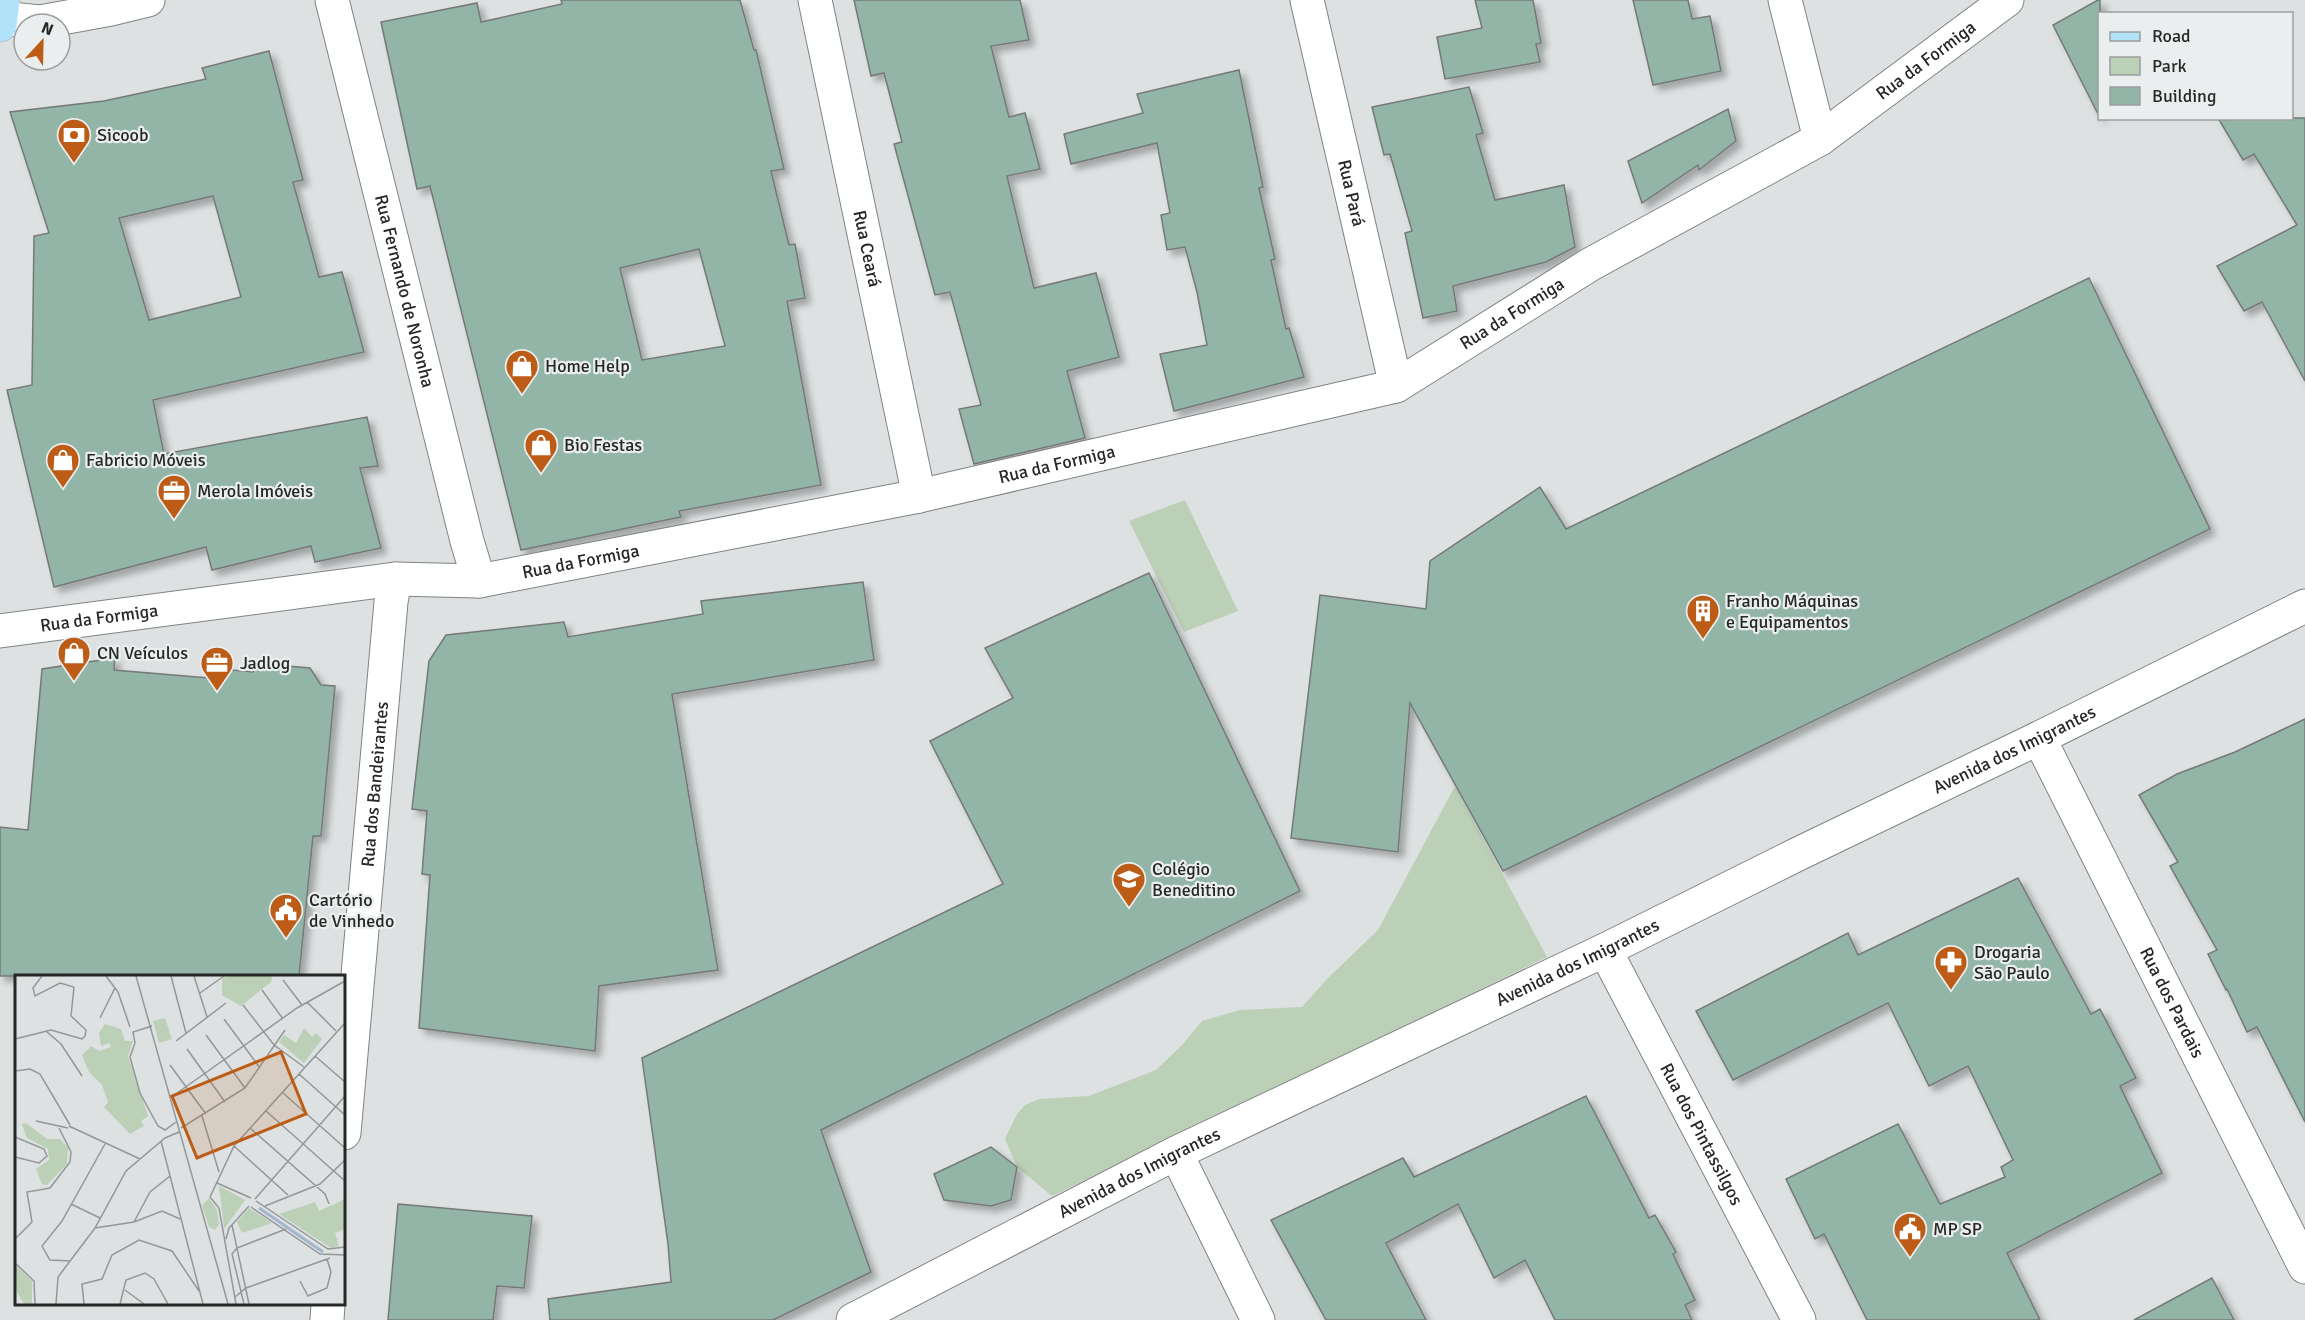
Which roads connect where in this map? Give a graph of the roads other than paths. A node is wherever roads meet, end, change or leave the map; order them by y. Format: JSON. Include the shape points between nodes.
{"nodes":[{"id":1,"x":3,"y":0,"type":"edge"},
{"id":2,"x":148,"y":0,"type":"edge"},
{"id":3,"x":332,"y":0,"type":"edge"},
{"id":4,"x":815,"y":0,"type":"edge"},
{"id":5,"x":1307,"y":0,"type":"edge"},
{"id":6,"x":1785,"y":0,"type":"edge"},
{"id":7,"x":2007,"y":0,"type":"edge"},
{"id":8,"x":0,"y":18,"type":"edge"},
{"id":9,"x":0,"y":25,"type":"edge"},
{"id":10,"x":1821,"y":140,"type":"junction"},
{"id":11,"x":1396,"y":386,"type":"junction"},
{"id":12,"x":919,"y":496,"type":"junction"},
{"id":13,"x":395,"y":579,"type":"junction"},
{"id":14,"x":479,"y":582,"type":"junction"},
{"id":15,"x":2305,"y":606,"type":"edge"},
{"id":16,"x":0,"y":631,"type":"edge"},
{"id":17,"x":2039,"y":738,"type":"junction"},
{"id":18,"x":1605,"y":950,"type":"junction"},
{"id":19,"x":345,"y":1122,"type":"edge"},
{"id":20,"x":1176,"y":1153,"type":"junction"},
{"id":21,"x":2305,"y":1267,"type":"edge"},
{"id":22,"x":328,"y":1305,"type":"edge"},
{"id":23,"x":327,"y":1320,"type":"edge"},
{"id":24,"x":852,"y":1320,"type":"edge"},
{"id":25,"x":1258,"y":1320,"type":"edge"},
{"id":26,"x":1799,"y":1320,"type":"edge"}],
"edges":[{"from":1,"to":8,"type":"main road"},
{"from":2,"to":8,"type":"street","via":[[40,22]]},
{"from":3,"to":14,"type":"street","name":"Rua Fernando de Noronha"},
{"from":4,"to":12,"type":"street","name":"Rua Ceará"},
{"from":5,"to":11,"type":"street","name":"Rua Pará"},
{"from":6,"to":10,"type":"street"},
{"from":7,"to":10,"type":"street","name":"Rua da Formiga"},
{"from":8,"to":9,"type":"main road"},
{"from":10,"to":11,"type":"street","name":"Rua da Formiga","via":[[1591,264]]},
{"from":11,"to":12,"type":"street","name":"Rua da Formiga"},
{"from":12,"to":14,"type":"street","name":"Rua da Formiga"},
{"from":13,"to":14,"type":"street","name":"Rua da Formiga"},
{"from":13,"to":16,"type":"street","name":"Rua da Formiga"},
{"from":13,"to":19,"type":"street","name":"Rua dos Bandeirantes"},
{"from":15,"to":17,"type":"street","name":"Avenida dos Imigrantes"},
{"from":17,"to":18,"type":"street","name":"Avenida dos Imigrantes"},
{"from":17,"to":21,"type":"street","name":"Rua dos Pardais"},
{"from":18,"to":20,"type":"street","name":"Avenida dos Imigrantes"},
{"from":18,"to":26,"type":"street","name":"Rua dos Pintassilgos"},
{"from":20,"to":24,"type":"street","name":"Avenida dos Imigrantes"},
{"from":20,"to":25,"type":"street"},
{"from":22,"to":23,"type":"street"}]}
